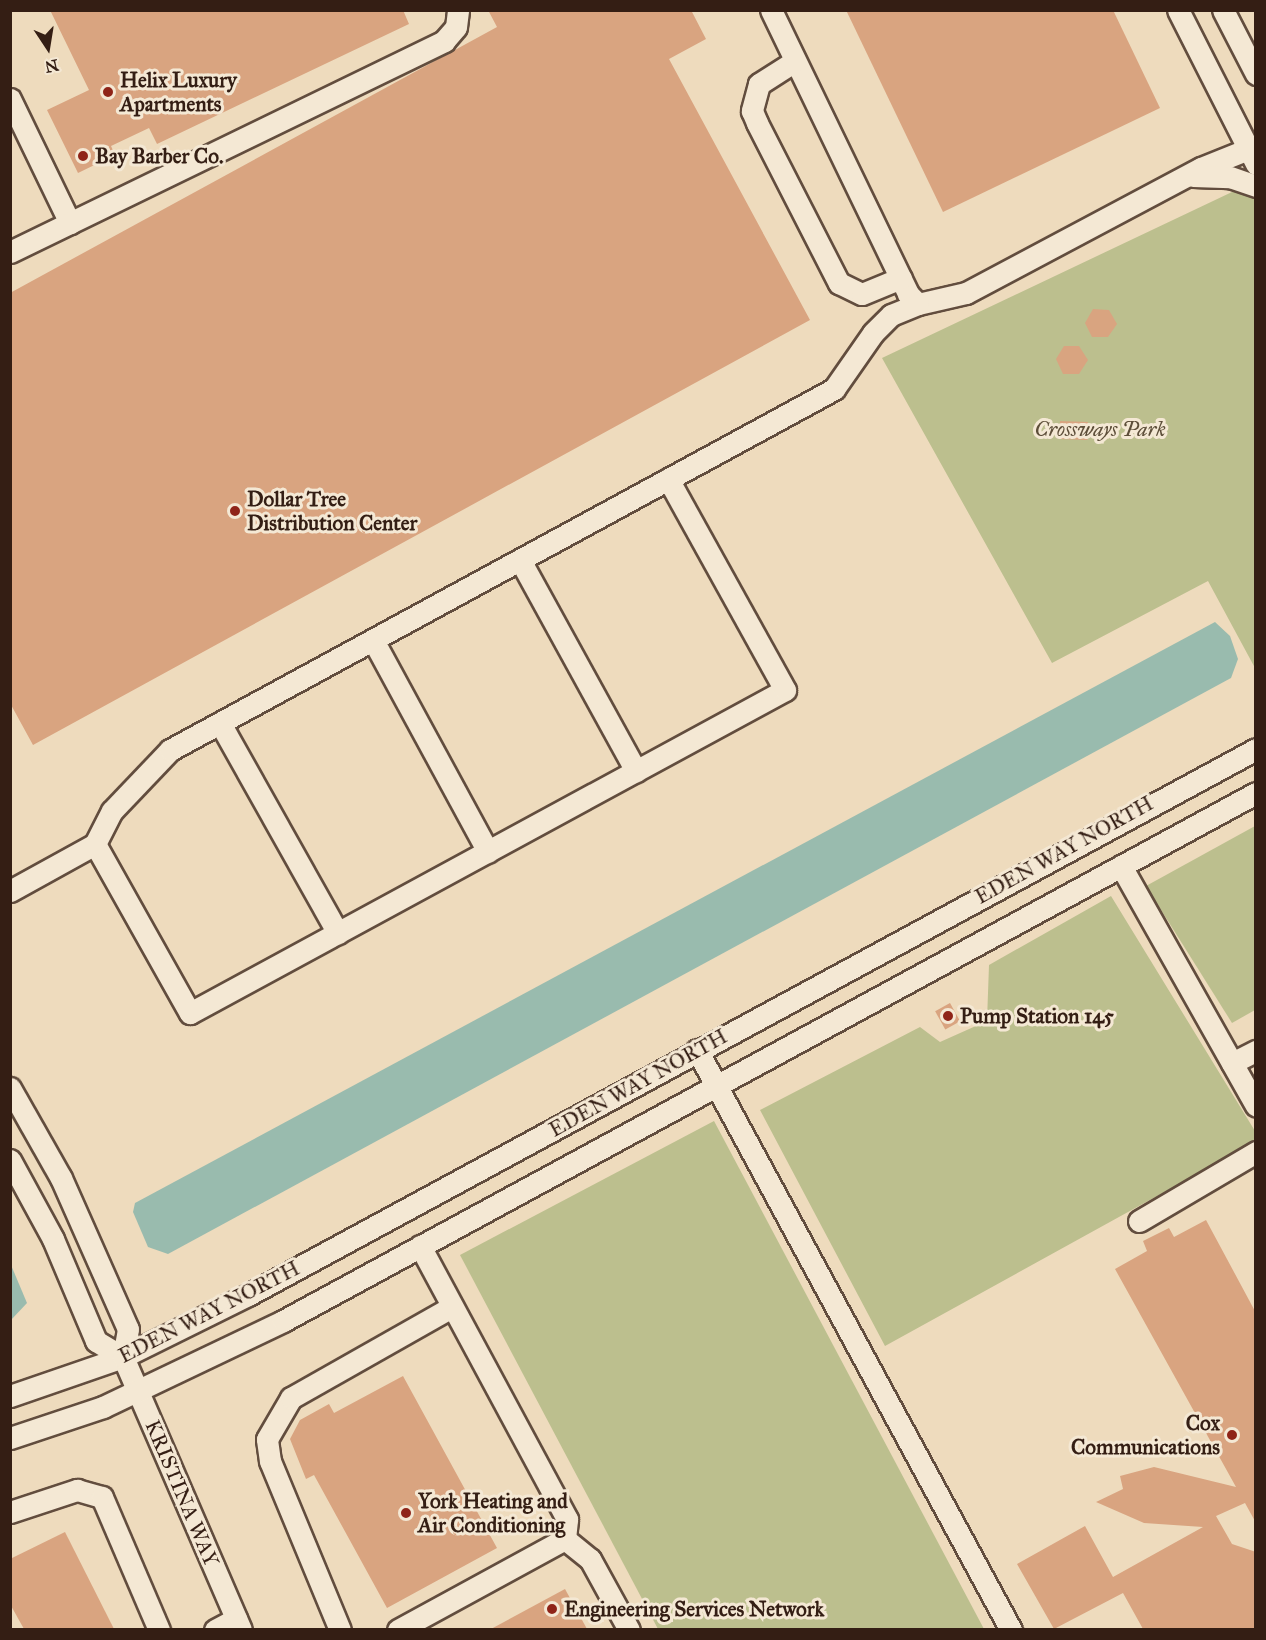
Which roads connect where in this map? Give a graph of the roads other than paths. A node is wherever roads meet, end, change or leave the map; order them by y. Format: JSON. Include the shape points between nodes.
{"nodes":[{"id":1,"x":458,"y":10,"type":"edge"},
{"id":2,"x":771,"y":10,"type":"edge"},
{"id":3,"x":1178,"y":10,"type":"edge"},
{"id":4,"x":1223,"y":10,"type":"edge"},
{"id":5,"x":795,"y":61,"type":"junction"},
{"id":6,"x":1256,"y":74,"type":"edge"},
{"id":7,"x":10,"y":99,"type":"edge"},
{"id":8,"x":1253,"y":153,"type":"edge"},
{"id":9,"x":1193,"y":176,"type":"junction"},
{"id":10,"x":1256,"y":186,"type":"edge"},
{"id":11,"x":70,"y":223,"type":"junction"},
{"id":12,"x":10,"y":252,"type":"edge"},
{"id":13,"x":901,"y":278,"type":"junction"},
{"id":14,"x":918,"y":304,"type":"junction"},
{"id":15,"x":668,"y":479,"type":"junction"},
{"id":16,"x":520,"y":560,"type":"junction"},
{"id":17,"x":372,"y":640,"type":"junction"},
{"id":18,"x":220,"y":723,"type":"junction"},
{"id":19,"x":1256,"y":741,"type":"edge"},
{"id":20,"x":1256,"y":749,"type":"edge"},
{"id":21,"x":636,"y":771,"type":"junction"},
{"id":22,"x":1256,"y":793,"type":"edge"},
{"id":23,"x":1168,"y":794,"type":"junction"},
{"id":24,"x":95,"y":844,"type":"junction"},
{"id":25,"x":488,"y":852,"type":"junction"},
{"id":26,"x":1121,"y":866,"type":"junction"},
{"id":27,"x":10,"y":891,"type":"edge"},
{"id":28,"x":338,"y":933,"type":"junction"},
{"id":29,"x":698,"y":1050,"type":"junction"},
{"id":30,"x":1256,"y":1051,"type":"edge"},
{"id":31,"x":1232,"y":1063,"type":"junction"},
{"id":32,"x":718,"y":1084,"type":"junction"},
{"id":33,"x":10,"y":1088,"type":"edge"},
{"id":34,"x":1256,"y":1106,"type":"edge"},
{"id":35,"x":1256,"y":1152,"type":"edge"},
{"id":36,"x":10,"y":1160,"type":"edge"},
{"id":37,"x":1139,"y":1221,"type":"dead end"},
{"id":38,"x":420,"y":1246,"type":"junction"},
{"id":39,"x":452,"y":1307,"type":"junction"},
{"id":40,"x":123,"y":1357,"type":"junction"},
{"id":41,"x":138,"y":1391,"type":"junction"},
{"id":42,"x":10,"y":1396,"type":"edge"},
{"id":43,"x":10,"y":1438,"type":"edge"},
{"id":44,"x":10,"y":1512,"type":"edge"},
{"id":45,"x":565,"y":1539,"type":"junction"},
{"id":46,"x":239,"y":1624,"type":"edge"},
{"id":47,"x":159,"y":1629,"type":"edge"},
{"id":48,"x":215,"y":1629,"type":"edge"},
{"id":49,"x":340,"y":1629,"type":"edge"},
{"id":50,"x":398,"y":1629,"type":"edge"},
{"id":51,"x":629,"y":1629,"type":"edge"},
{"id":52,"x":1011,"y":1629,"type":"edge"}],
"edges":[{"from":1,"to":11,"type":"street","via":[[456,27],[444,41]]},
{"from":2,"to":5,"type":"street"},
{"from":3,"to":8,"type":"street"},
{"from":4,"to":6,"type":"street"},
{"from":5,"to":13,"type":"street"},
{"from":5,"to":13,"type":"street","via":[[759,84],[752,104],[757,123],[839,283],[862,294]]},
{"from":7,"to":11,"type":"street"},
{"from":8,"to":9,"type":"street"},
{"from":9,"to":10,"type":"street","via":[[1230,177]]},
{"from":9,"to":14,"type":"street","via":[[966,293]]},
{"from":11,"to":12,"type":"street"},
{"from":13,"to":14,"type":"street"},
{"from":14,"to":15,"type":"street","via":[[891,315],[873,333],[834,389]]},
{"from":15,"to":16,"type":"street"},
{"from":15,"to":21,"type":"street","via":[[785,690]]},
{"from":16,"to":17,"type":"street"},
{"from":16,"to":21,"type":"street"},
{"from":17,"to":18,"type":"street"},
{"from":17,"to":25,"type":"street"},
{"from":18,"to":24,"type":"street","via":[[170,750],[112,811]]},
{"from":18,"to":28,"type":"street"},
{"from":19,"to":23,"type":"street"},
{"from":20,"to":23,"type":"street","name":"EDEN WAY NORTH"},
{"from":21,"to":25,"type":"street"},
{"from":22,"to":26,"type":"street","name":"EDEN WAY NORTH"},
{"from":23,"to":29,"type":"street","name":"EDEN WAY NORTH"},
{"from":24,"to":27,"type":"street"},
{"from":24,"to":28,"type":"street","via":[[190,1013]]},
{"from":25,"to":28,"type":"street"},
{"from":26,"to":31,"type":"street"},
{"from":26,"to":32,"type":"street","name":"EDEN WAY NORTH"},
{"from":29,"to":32,"type":"street"},
{"from":29,"to":40,"type":"street","name":"EDEN WAY NORTH"},
{"from":30,"to":31,"type":"street"},
{"from":31,"to":34,"type":"street"},
{"from":32,"to":38,"type":"street","name":"EDEN WAY NORTH"},
{"from":32,"to":52,"type":"street"},
{"from":33,"to":40,"type":"street","via":[[61,1178],[128,1329]]},
{"from":35,"to":37,"type":"street"},
{"from":36,"to":40,"type":"street","via":[[53,1239],[96,1341]]},
{"from":38,"to":39,"type":"street"},
{"from":38,"to":41,"type":"street","name":"EDEN WAY NORTH"},
{"from":39,"to":45,"type":"street","via":[[567,1519]]},
{"from":39,"to":49,"type":"street","via":[[291,1398],[267,1439],[270,1461]]},
{"from":40,"to":41,"type":"street","name":"KRISTINA WAY"},
{"from":40,"to":42,"type":"street","name":"EDEN WAY NORTH"},
{"from":41,"to":43,"type":"street","name":"EDEN WAY NORTH"},
{"from":41,"to":46,"type":"street","name":"KRISTINA WAY"},
{"from":44,"to":47,"type":"street","via":[[77,1490],[102,1497]]},
{"from":45,"to":50,"type":"street"},
{"from":45,"to":51,"type":"street","via":[[590,1560]]},
{"from":46,"to":48,"type":"street"}]}
